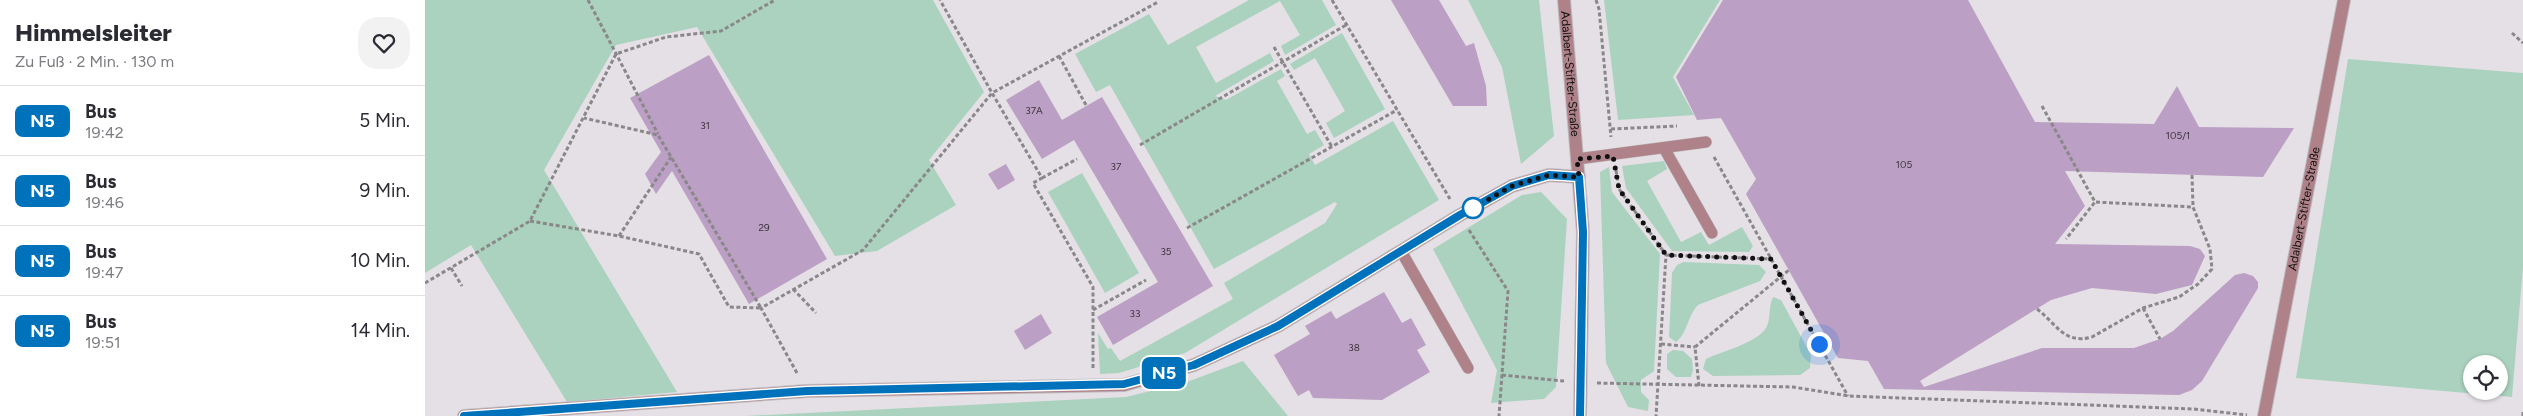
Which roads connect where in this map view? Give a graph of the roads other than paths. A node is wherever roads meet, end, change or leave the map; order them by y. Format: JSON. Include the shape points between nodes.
{"nodes":[{"id":1,"x":1564,"y":0,"type":"edge"},
{"id":2,"x":2344,"y":0,"type":"edge"},
{"id":3,"x":1705,"y":142,"type":"road end"},
{"id":4,"x":1664,"y":148,"type":"junction"},
{"id":5,"x":1577,"y":159,"type":"junction"},
{"id":6,"x":1579,"y":177,"type":"junction"},
{"id":7,"x":1712,"y":233,"type":"dead end"},
{"id":8,"x":1401,"y":251,"type":"junction"},
{"id":9,"x":1468,"y":368,"type":"dead end"},
{"id":10,"x":464,"y":416,"type":"edge"},
{"id":11,"x":1580,"y":416,"type":"edge"},
{"id":12,"x":2263,"y":416,"type":"edge"}],
"edges":[{"from":1,"to":5,"type":"street","name":"Adalbert-Stifter-Straße"},
{"from":2,"to":12,"type":"street","name":"Adalbert-Stifter-Straße"},
{"from":3,"to":4,"type":"lane"},
{"from":4,"to":5,"type":"lane"},
{"from":4,"to":7,"type":"lane"},
{"from":5,"to":6,"type":"street","name":"Adalbert-Stifter-Straße"},
{"from":6,"to":8,"type":"street","via":[[1549,175],[1512,186]]},
{"from":6,"to":11,"type":"street","name":"Adalbert-Stifter-Straße","via":[[1583,232]]},
{"from":8,"to":9,"type":"lane"},
{"from":8,"to":10,"type":"street","via":[[1278,326],[1194,365],[1124,384],[807,391]]}]}
